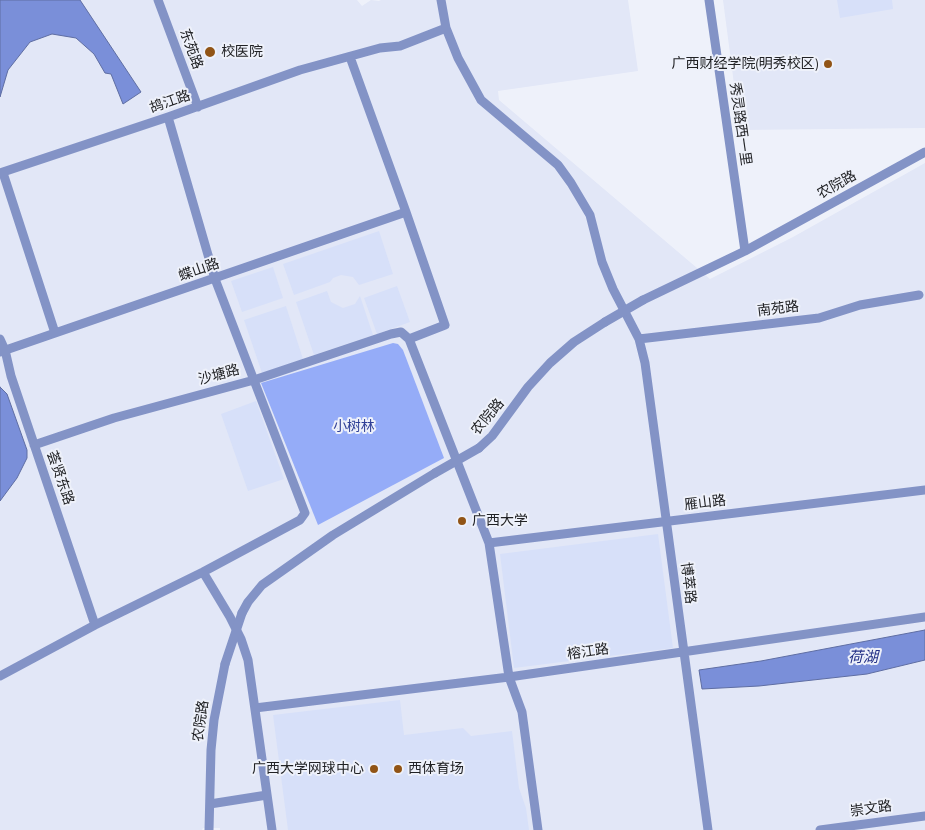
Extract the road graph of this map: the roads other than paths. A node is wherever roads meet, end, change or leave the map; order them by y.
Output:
1 (158, 0) edge
2 (441, 0) edge
3 (709, 0) edge
4 (446, 28) junction
5 (350, 57) junction
6 (198, 107) junction
7 (168, 117) junction
8 (925, 152) edge
9 (2, 173) edge
10 (406, 212) junction
11 (745, 251) junction
12 (216, 279) junction
13 (919, 295) dead end
14 (55, 333) junction
15 (0, 339) edge
16 (409, 339) junction
17 (640, 340) junction
18 (2, 351) edge
19 (254, 380) junction
20 (34, 444) junction
21 (925, 490) edge
22 (666, 521) junction
23 (489, 543) junction
24 (203, 572) junction
25 (925, 617) edge
26 (95, 626) junction
27 (683, 652) junction
28 (0, 676) edge
29 (509, 677) junction
30 (255, 708) junction
31 (267, 795) junction
32 (210, 804) junction
33 (925, 816) edge
34 (209, 830) edge
35 (272, 830) edge
36 (538, 830) edge
37 (708, 830) edge
38 (820, 830) edge

1 - 6 street, 东苑路
2 - 4 street, 博萃路
3 - 11 street, 秀灵路西一里
4 - 5 street, 鸪江路
4 - 17 street, 博萃路
5 - 6 street, 鸪江路
5 - 10 street
6 - 7 street, 鸪江路
7 - 9 street, 鸪江路
7 - 12 street
8 - 11 street, 农院路
9 - 14 street
10 - 12 street, 蝶山路
10 - 16 street
11 - 32 street, 农院路, bridge
12 - 14 street, 蝶山路
12 - 19 street
13 - 17 street, 南苑路
14 - 18 street, 蝶山路
15 - 18 street, 荟贤东路
16 - 19 street, 沙塘路
16 - 23 street
17 - 22 street, 博萃路
18 - 20 street, 荟贤东路
19 - 20 street, 沙塘路
19 - 24 street
20 - 26 street, 荟贤东路
21 - 22 street, 雁山路
22 - 23 street, 雁山路
22 - 27 street, 博萃路
23 - 29 street
24 - 26 street
24 - 30 street
25 - 27 street, 榕江路
26 - 28 street
27 - 29 street, 榕江路
27 - 37 street, 博萃路
29 - 30 street, 榕江路
29 - 36 street
30 - 31 street
31 - 32 street
31 - 35 street
32 - 34 street, 农院路
33 - 38 street, 崇文路

